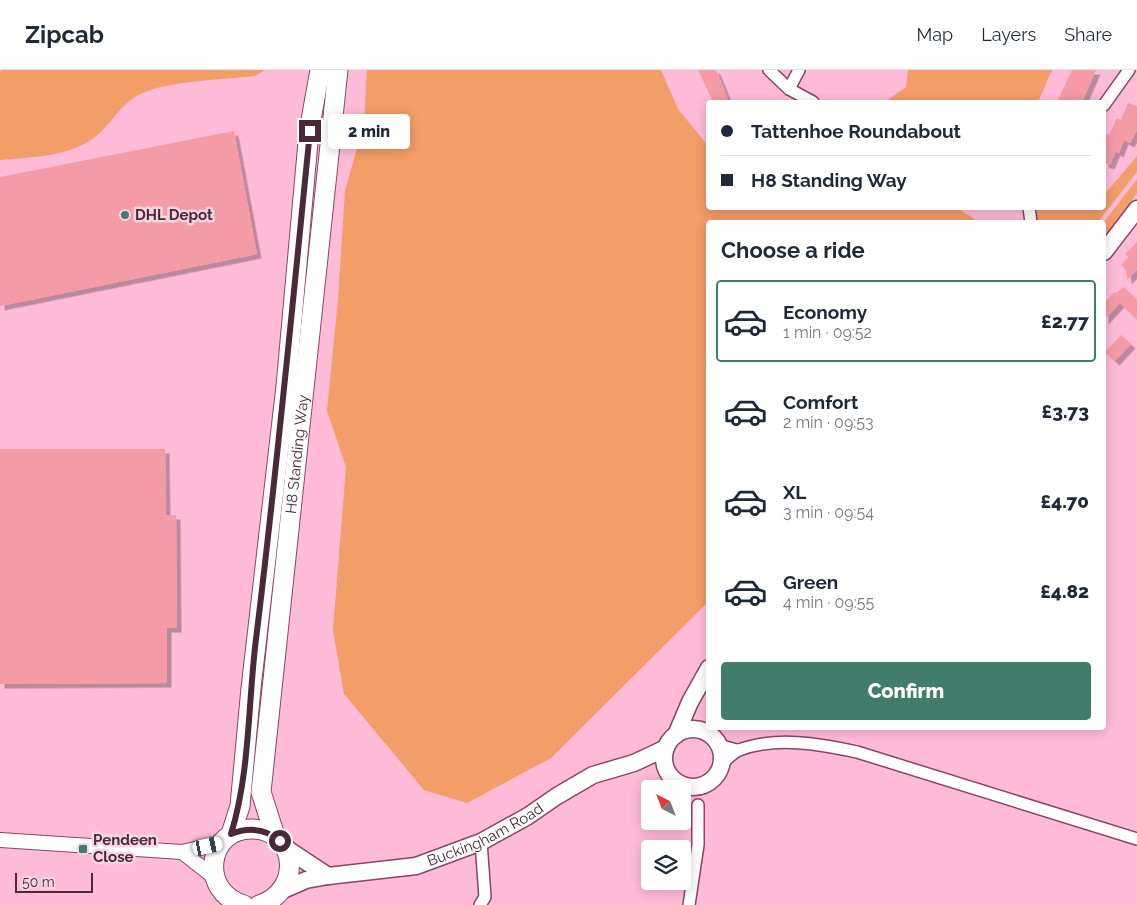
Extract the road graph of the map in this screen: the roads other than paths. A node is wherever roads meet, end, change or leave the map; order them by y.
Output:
1 (320, 70) edge
2 (338, 70) edge
3 (769, 70) edge
4 (799, 70) edge
5 (1129, 70) edge
6 (790, 89) junction
7 (809, 100) edge
8 (1106, 102) edge
9 (1137, 209) edge
10 (1106, 249) edge
11 (706, 673) edge
12 (690, 702) junction
13 (703, 731) junction
14 (676, 735) junction
15 (718, 745) junction
16 (666, 748) junction
17 (737, 750) junction
18 (634, 763) junction
19 (721, 765) junction
20 (670, 775) junction
21 (698, 805) dead end
22 (226, 839) junction
23 (1137, 839) edge
24 (0, 840) edge
25 (280, 841) junction
26 (481, 842) junction
27 (182, 852) junction
28 (328, 876) junction
29 (219, 890) edge
30 (283, 890) junction
31 (265, 904) edge
32 (244, 905) edge
33 (480, 905) edge
34 (689, 905) edge

1 - 22 highway, H8 Standing Way
2 - 25 highway, H8 Standing Way
3 - 6 street
4 - 6 street
5 - 8 street
6 - 7 street
9 - 10 main road
11 - 12 main road
12 - 13 main road
12 - 14 main road
13 - 14 main road
13 - 15 main road
14 - 16 main road
15 - 17 street
15 - 19 main road
16 - 18 main road, Buckingham Road
16 - 20 main road
17 - 19 street
17 - 23 street
18 - 20 main road
18 - 26 main road, Buckingham Road
19 - 20 main road
21 - 34 street
22 - 25 highway
22 - 27 street
22 - 29 highway, H8 Standing Way
24 - 27 street
25 - 28 main road
25 - 30 highway, H8 Standing Way
26 - 28 main road, Buckingham Road
26 - 33 street
27 - 29 street
28 - 30 main road, Buckingham Road
29 - 32 highway
30 - 31 highway

